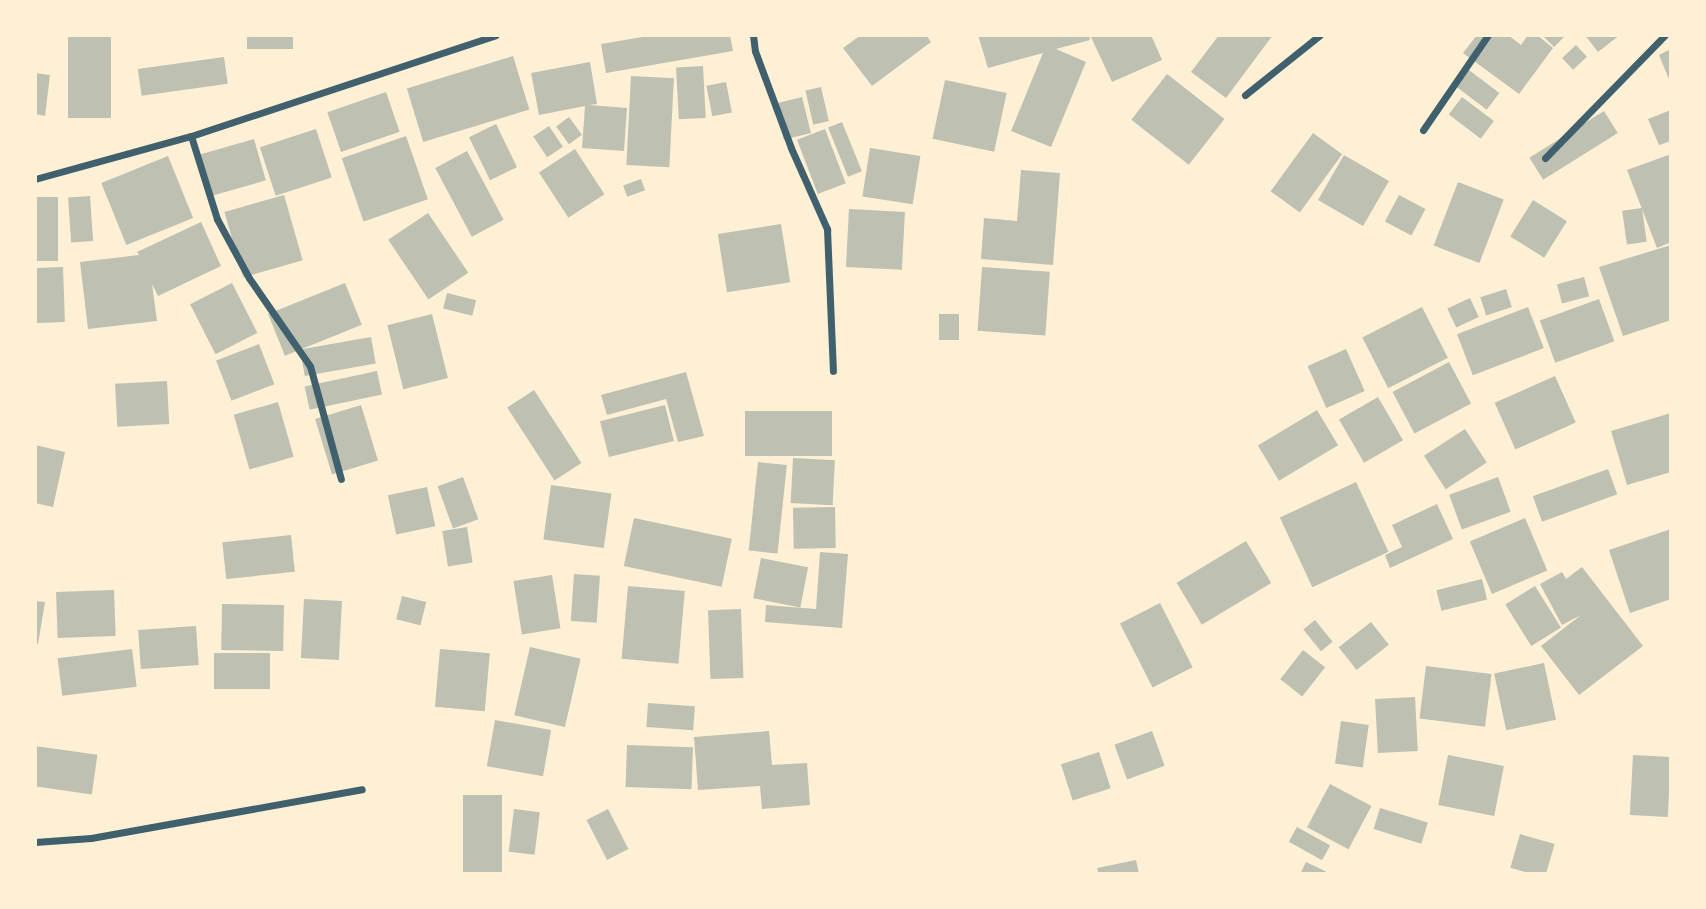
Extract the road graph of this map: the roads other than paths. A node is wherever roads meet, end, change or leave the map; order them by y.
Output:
1 (496, 35) edge
2 (753, 35) edge
3 (1320, 35) edge
4 (1488, 35) edge
5 (1665, 35) edge
6 (1245, 94) dead end
7 (1423, 131) dead end
8 (191, 136) junction
9 (1545, 158) dead end
10 (35, 179) edge
11 (833, 370) dead end
12 (341, 479) dead end
13 (362, 789) dead end
14 (35, 842) edge

1 - 8 street
2 - 11 street
3 - 6 street
4 - 7 street
5 - 9 street
8 - 10 street
8 - 12 street
13 - 14 street

